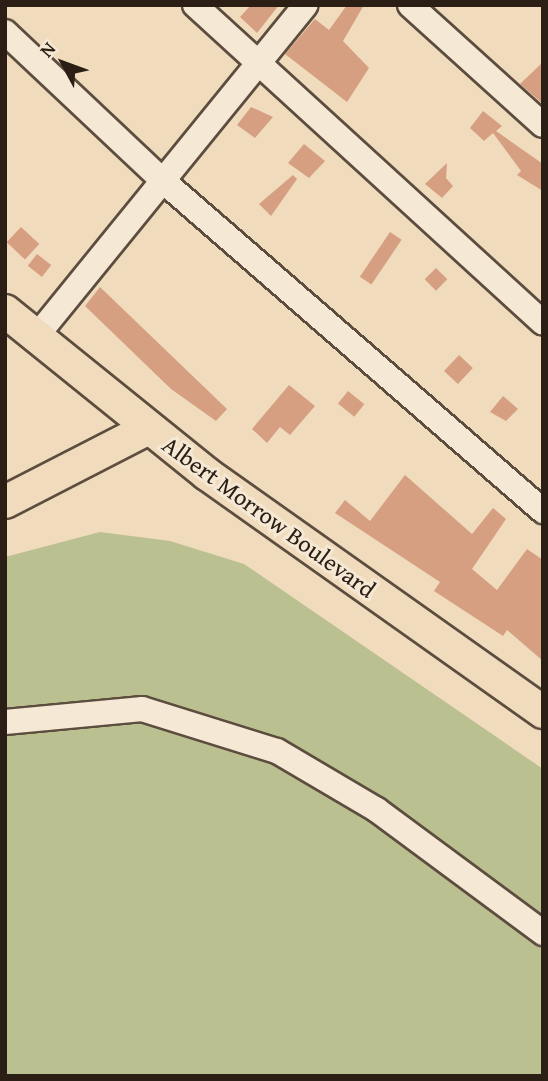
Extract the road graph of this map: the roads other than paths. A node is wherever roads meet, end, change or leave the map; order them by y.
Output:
1 (195, 5) edge
2 (306, 5) edge
3 (410, 5) edge
4 (5, 32) edge
5 (258, 66) junction
6 (543, 125) edge
7 (162, 180) junction
8 (5, 311) edge
9 (543, 323) edge
10 (35, 338) junction
11 (146, 429) junction
12 (5, 502) edge
13 (543, 511) edge
14 (539, 701) edge
15 (5, 722) edge
16 (543, 933) edge

1 - 5 street
2 - 5 street
3 - 6 street
4 - 7 street
5 - 7 street
5 - 9 street
7 - 10 street
7 - 13 street
8 - 10 main road, Albert Morrow Boulevard
10 - 11 main road, Albert Morrow Boulevard
11 - 12 main road
11 - 14 main road, Albert Morrow Boulevard
15 - 16 street

